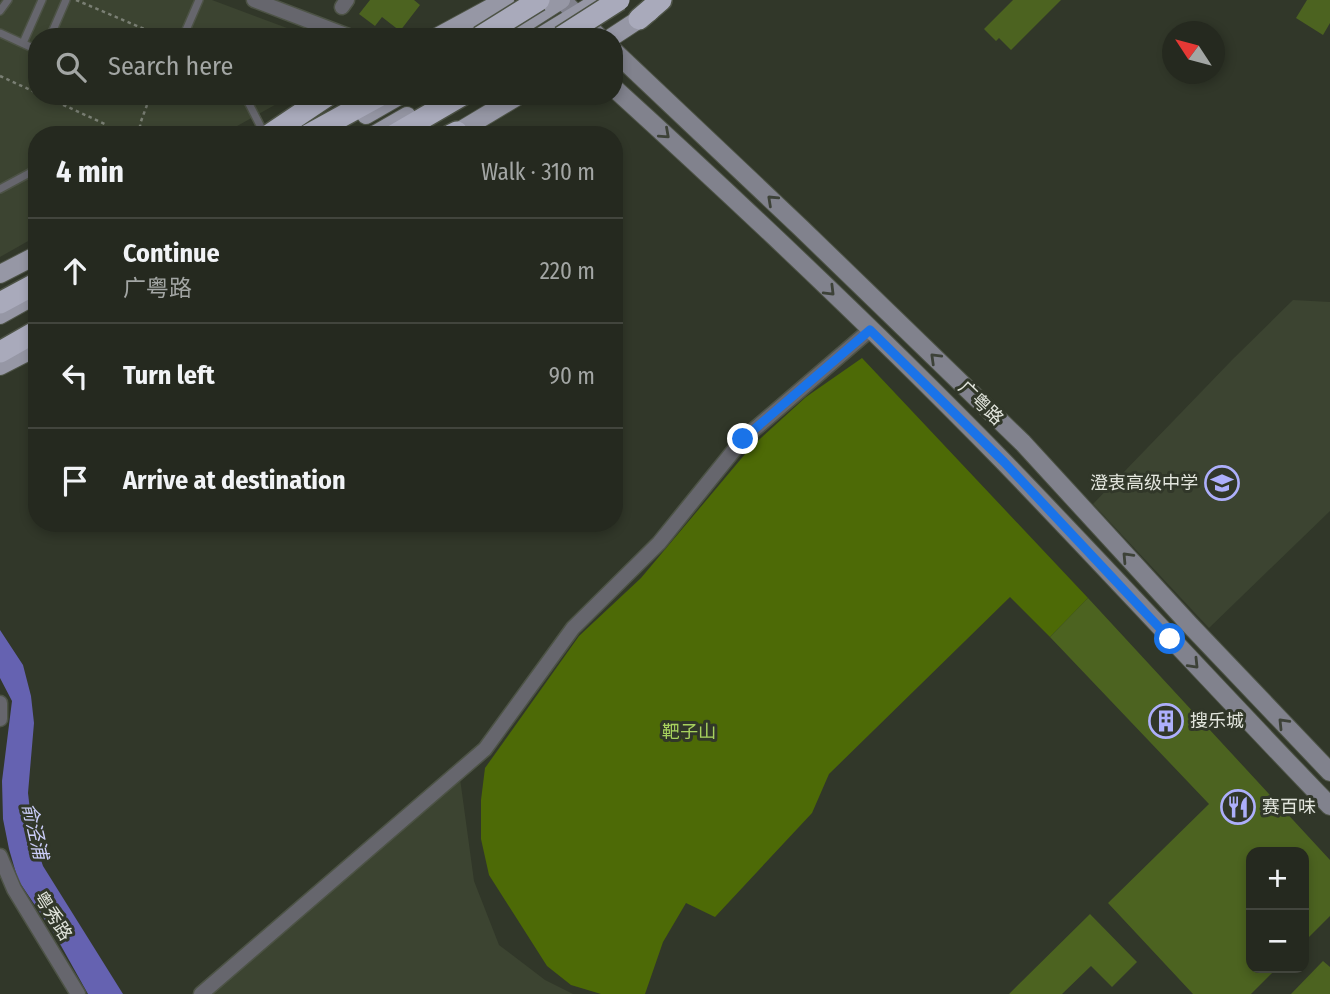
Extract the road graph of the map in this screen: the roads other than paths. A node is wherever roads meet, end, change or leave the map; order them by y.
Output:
1 (8, 0) edge
2 (42, 0) edge
3 (66, 0) edge
4 (199, 0) edge
5 (254, 0) edge
6 (505, 0) edge
7 (522, 0) edge
8 (562, 0) edge
9 (600, 0) edge
10 (618, 0) edge
11 (661, 0) edge
12 (667, 0) edge
13 (538, 8) edge
14 (0, 11) edge
15 (576, 15) junction
16 (639, 19) junction
17 (30, 28) edge
18 (54, 28) edge
19 (187, 28) edge
20 (327, 28) edge
21 (454, 28) edge
22 (498, 28) edge
23 (514, 28) edge
24 (549, 28) edge
25 (561, 28) edge
26 (566, 28) edge
27 (590, 28) edge
28 (623, 30) edge
29 (28, 32) edge
30 (0, 33) edge
31 (23, 43) junction
32 (28, 46) edge
33 (623, 60) edge
34 (623, 96) edge
35 (249, 105) edge
36 (312, 105) edge
37 (363, 105) edge
38 (383, 105) edge
39 (426, 105) edge
40 (446, 105) edge
41 (503, 105) edge
42 (259, 126) edge
43 (276, 126) edge
44 (324, 126) edge
45 (346, 126) edge
46 (390, 126) edge
47 (409, 126) edge
48 (467, 126) edge
49 (28, 174) edge
50 (0, 189) edge
51 (28, 260) edge
52 (28, 273) edge
53 (0, 274) edge
54 (0, 288) edge
55 (28, 288) edge
56 (28, 300) edge
57 (0, 303) edge
58 (0, 315) edge
59 (28, 325) edge
60 (870, 330) junction
61 (28, 337) edge
62 (0, 341) edge
63 (28, 342) edge
64 (28, 352) edge
65 (0, 354) edge
66 (0, 366) edge
67 (0, 703) edge
68 (0, 719) edge
69 (1330, 772) edge
70 (1330, 806) edge
71 (0, 856) edge
72 (78, 994) edge
73 (201, 994) edge

1 - 14 lane
2 - 17 lane
3 - 18 lane
4 - 19 lane
5 - 20 street
6 - 21 main road
7 - 13 main road
8 - 13 main road
8 - 15 main road
9 - 15 main road
10 - 26 highway, bridge
11 - 16 highway
12 - 16 main road
13 - 22 highway, bridge
13 - 23 main road
13 - 24 main road
15 - 25 main road
15 - 27 main road
16 - 28 main road
29 - 31 lane
30 - 31 lane
31 - 32 lane
69 -> 33 main road, 广粤路
34 -> 60 main road, 广粤路
35 - 42 lane
36 - 43 highway
37 - 44 highway
38 - 45 main road
39 - 46 main road
40 - 47 highway
41 - 48 main road
49 - 50 lane
51 - 53 main road
52 - 54 highway
55 - 57 highway
56 - 58 main road
59 - 62 main road
60 -> 70 main road, 广粤路
60 - 73 street
61 - 65 highway
63 - 65 highway
64 - 66 main road
67 - 68 street
71 - 72 street, 粤秀路

